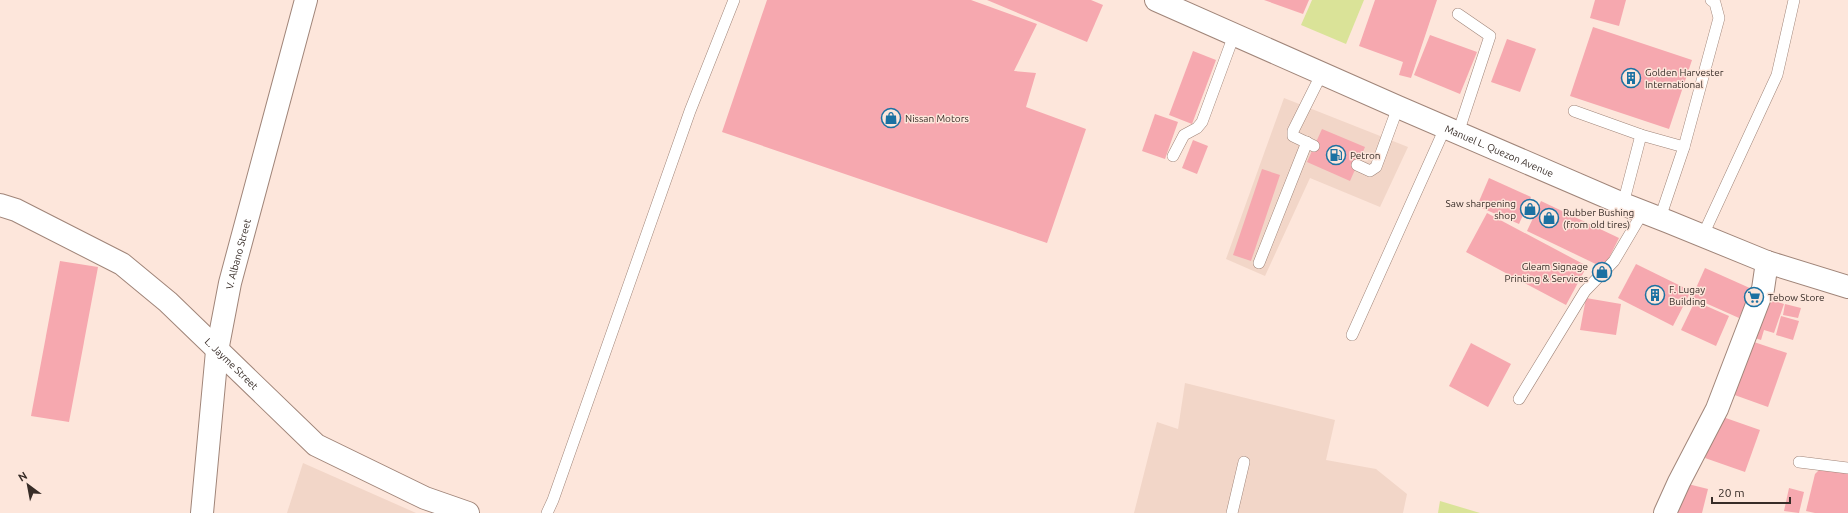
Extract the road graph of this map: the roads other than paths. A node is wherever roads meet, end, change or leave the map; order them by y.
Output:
1 (306, 0) edge
2 (1156, 0) edge
3 (1711, 0) edge
4 (1794, 0) edge
5 (731, 1) edge
6 (1458, 14) dead end
7 (1234, 35) junction
8 (1322, 73) junction
9 (1398, 107) junction
10 (1574, 111) dead end
11 (1452, 130) junction
12 (1641, 135) junction
13 (1684, 147) junction
14 (1173, 156) dead end
15 (1357, 165) dead end
16 (1623, 204) junction
17 (0, 205) edge
18 (1652, 215) junction
19 (1703, 236) junction
20 (1767, 262) junction
21 (1259, 263) dead end
22 (1848, 287) edge
23 (1352, 335) dead end
24 (217, 351) junction
25 (1519, 399) dead end
26 (1244, 462) dead end
27 (1799, 462) dead end
28 (1848, 468) edge
29 (202, 513) edge
30 (468, 513) edge
31 (547, 513) edge
32 (1232, 513) edge
33 (1665, 513) edge

1 - 24 street, V. Albano Street
2 - 7 street, Manuel L. Quezon Avenue
3 - 13 lane
4 - 19 lane
5 - 31 lane
6 - 11 lane
7 - 8 street, Manuel L. Quezon Avenue
7 - 14 lane
8 - 9 street, Manuel L. Quezon Avenue
8 - 21 lane
9 - 11 street, Manuel L. Quezon Avenue
9 - 15 lane
10 - 12 lane
11 - 16 street, Manuel L. Quezon Avenue
11 - 23 lane
12 - 13 lane
12 - 16 lane
13 - 18 lane
16 - 18 street, Manuel L. Quezon Avenue
17 - 24 street, L. Jayme Street
18 - 19 street, Manuel L. Quezon Avenue
18 - 25 lane
19 - 20 street, Manuel L. Quezon Avenue
20 - 22 street, Manuel L. Quezon Avenue
20 - 33 street
24 - 29 street, V. Albano Street
24 - 30 street, L. Jayme Street
26 - 32 lane
27 - 28 lane

